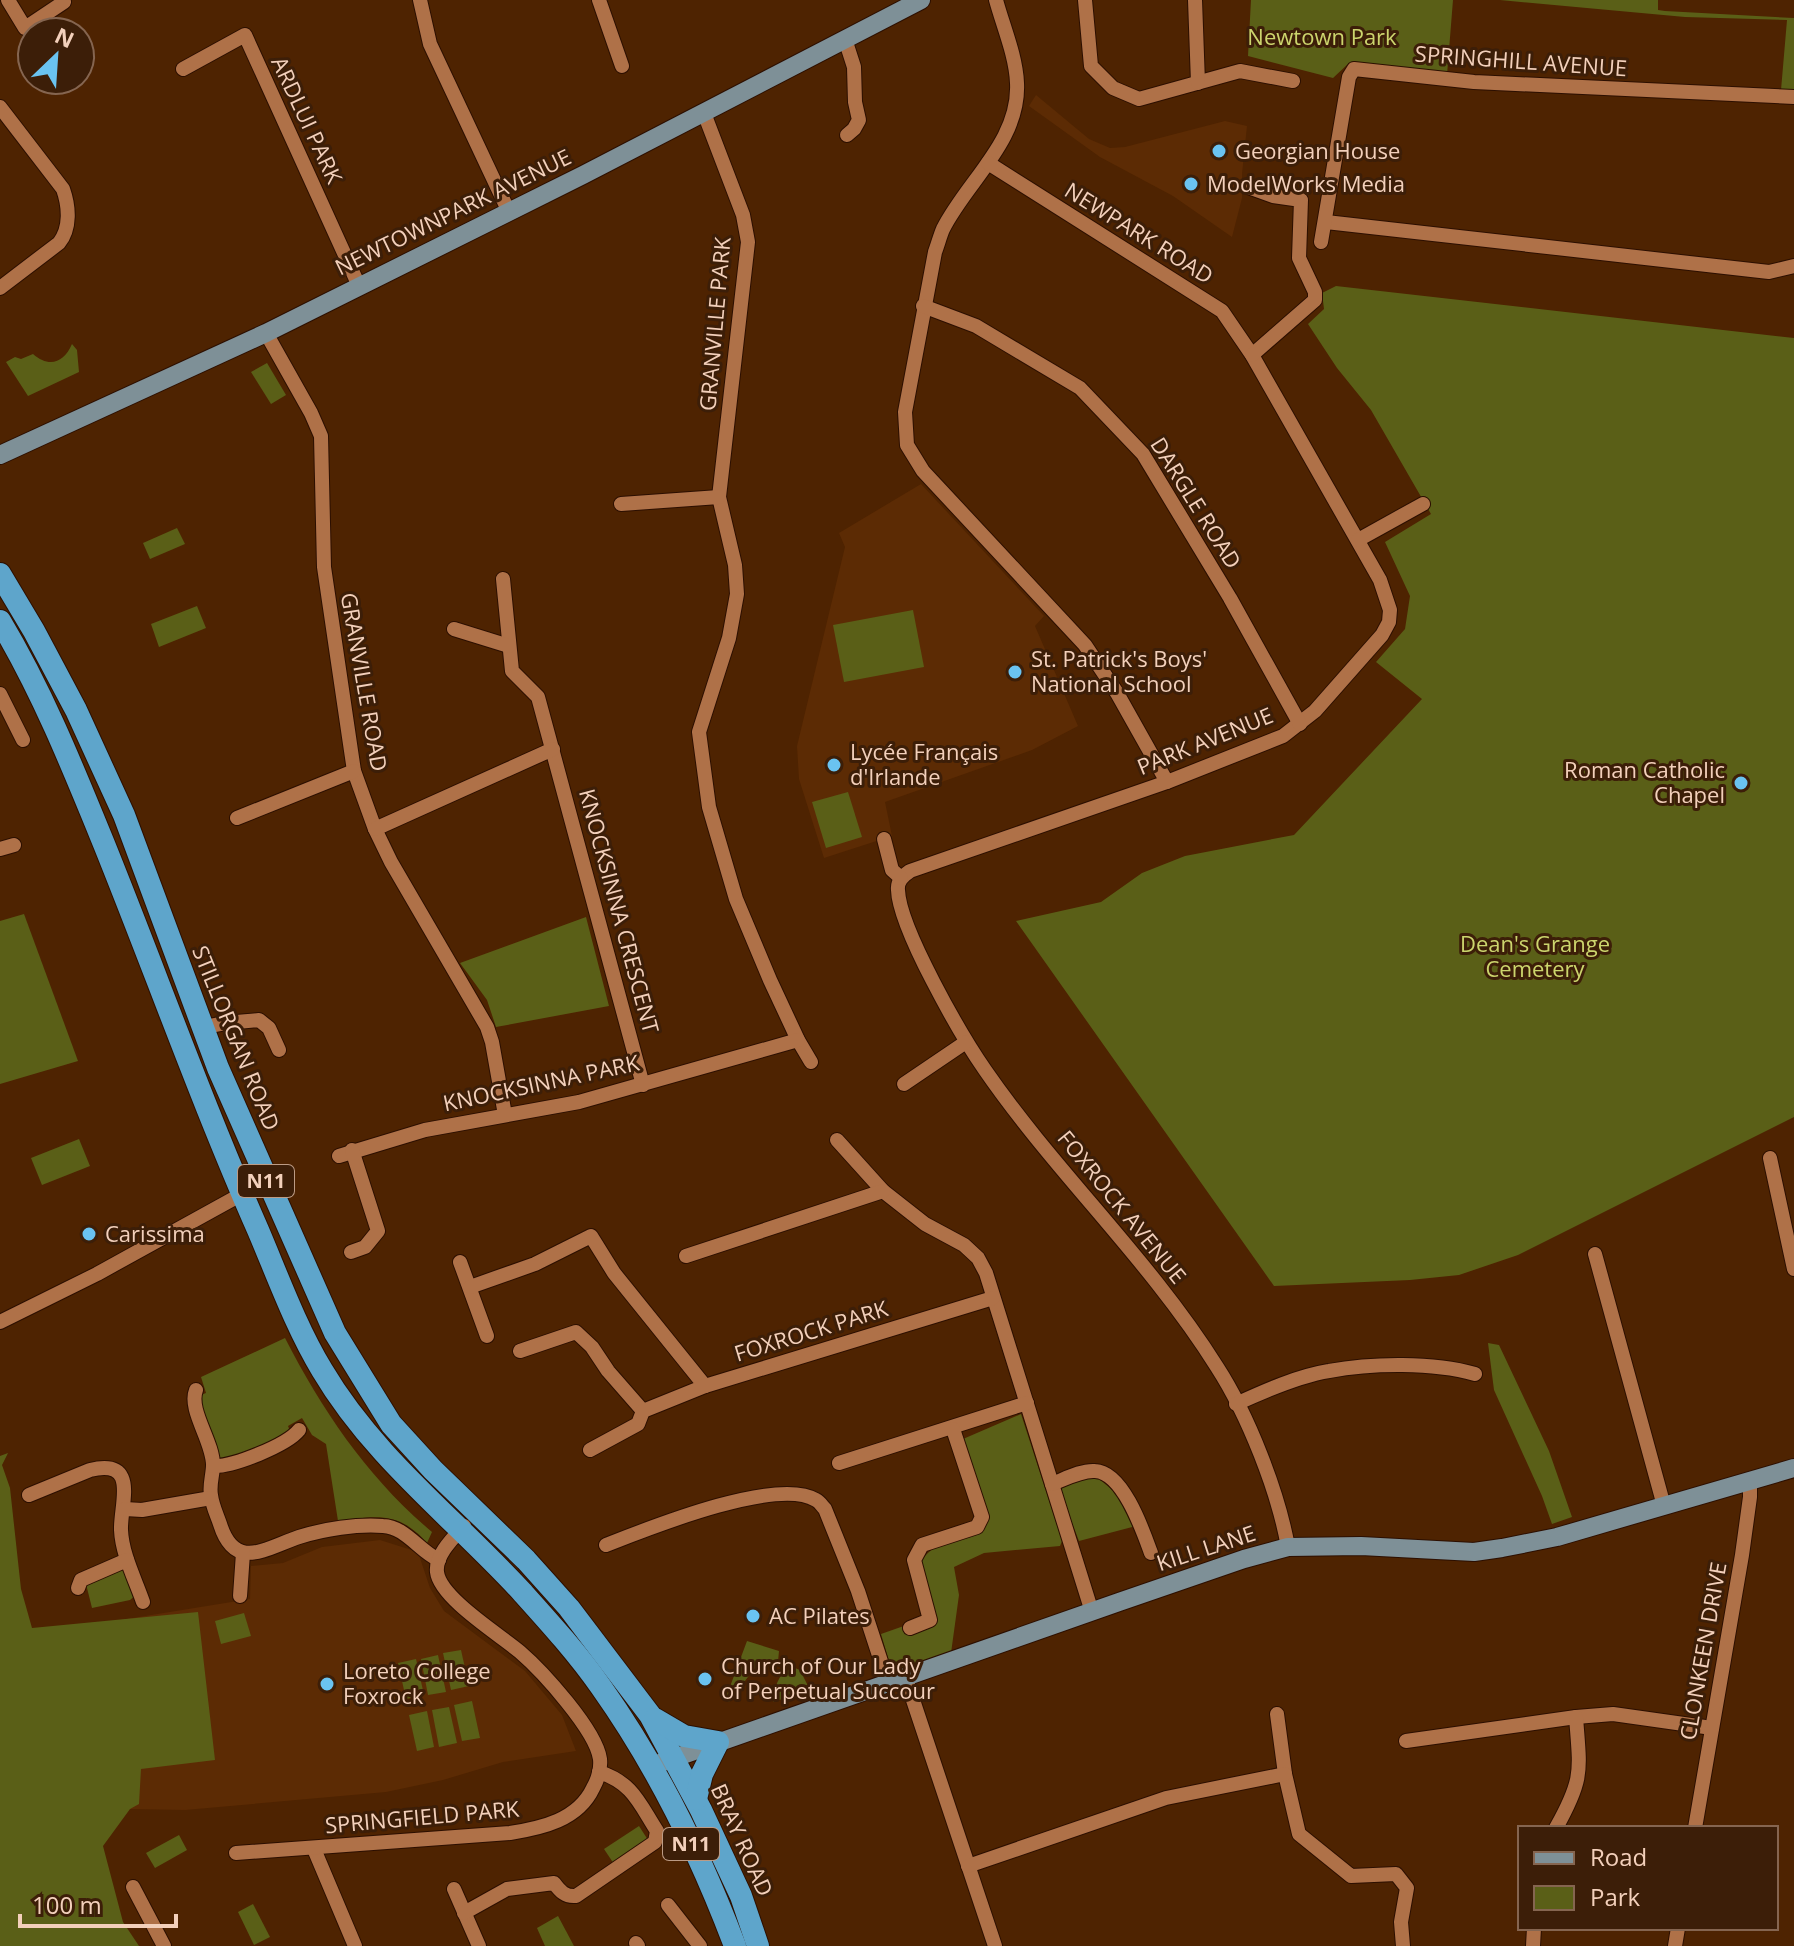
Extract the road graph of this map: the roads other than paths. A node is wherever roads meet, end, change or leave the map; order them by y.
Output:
1 (8, 0) edge
2 (420, 0) edge
3 (599, 0) edge
4 (921, 0) edge
5 (996, 0) edge
6 (1085, 0) edge
7 (1195, 0) edge
8 (64, 2) edge
9 (845, 39) junction
10 (622, 66) dead end
11 (183, 69) dead end
12 (1293, 81) dead end
13 (1198, 83) junction
14 (1794, 97) edge
15 (0, 107) edge
16 (704, 113) junction
17 (847, 135) dead end
18 (988, 163) junction
19 (1248, 187) dead end
20 (508, 210) junction
21 (1326, 222) junction
22 (1321, 242) dead end
23 (1794, 266) edge
24 (359, 286) junction
25 (0, 288) edge
26 (923, 306) junction
27 (266, 333) junction
28 (1252, 355) junction
29 (0, 455) edge
30 (719, 497) junction
31 (621, 504) dead end
32 (1423, 504) dead end
33 (1358, 540) junction
34 (0, 574) edge
35 (503, 579) dead end
36 (1390, 610) joint
37 (0, 621) edge
38 (454, 629) dead end
39 (509, 646) junction
40 (0, 694) edge
41 (1300, 724) junction
42 (23, 740) dead end
43 (553, 749) junction
44 (354, 771) junction
45 (1167, 782) junction
46 (237, 818) dead end
47 (375, 829) junction
48 (884, 839) dead end
49 (901, 878) junction
50 (202, 1028) junction
51 (798, 1040) junction
52 (966, 1042) junction
53 (279, 1050) dead end
54 (811, 1062) dead end
55 (904, 1084) dead end
56 (643, 1085) junction
57 (505, 1115) junction
58 (837, 1140) dead end
59 (1770, 1158) dead end
60 (883, 1191) junction
61 (242, 1194) junction
62 (351, 1252) dead end
63 (1595, 1254) dead end
64 (686, 1256) dead end
65 (460, 1262) dead end
66 (1794, 1269) edge
67 (470, 1287) junction
68 (993, 1298) junction
69 (0, 1322) edge
70 (487, 1336) dead end
71 (520, 1351) dead end
72 (1475, 1374) dead end
73 (705, 1386) junction
74 (196, 1390) dead end
75 (1027, 1403) junction
76 (1236, 1404) junction
77 (638, 1405) junction
78 (953, 1429) junction
79 (299, 1430) dead end
80 (590, 1450) dead end
81 (839, 1463) dead end
82 (213, 1466) junction
83 (1794, 1468) edge
84 (1750, 1480) junction
85 (1052, 1484) junction
86 (29, 1495) dead end
87 (211, 1498) junction
88 (1664, 1506) junction
89 (125, 1509) junction
90 (478, 1512) junction
91 (460, 1530) junction
92 (606, 1545) dead end
93 (1288, 1547) junction
94 (243, 1553) junction
95 (1151, 1553) dead end
96 (127, 1560) junction
97 (439, 1560) junction
98 (78, 1588) dead end
99 (240, 1596) dead end
100 (143, 1602) dead end
101 (1092, 1612) junction
102 (910, 1628) dead end
103 (896, 1680) junction
104 (1277, 1714) dead end
105 (650, 1715) junction
106 (1576, 1717) junction
107 (1712, 1728) junction
108 (1406, 1741) dead end
109 (718, 1742) junction
110 (674, 1757) junction
111 (599, 1772) junction
112 (1285, 1774) junction
113 (654, 1775) junction
114 (696, 1799) junction
115 (1557, 1826) edge
116 (1695, 1826) edge
117 (314, 1849) junction
118 (236, 1853) dead end
119 (968, 1866) junction
120 (133, 1887) dead end
121 (454, 1889) dead end
122 (668, 1905) dead end
123 (464, 1913) junction
124 (164, 1946) edge
125 (355, 1946) edge
126 (479, 1946) edge
127 (700, 1946) edge
128 (735, 1946) edge
129 (758, 1946) edge
130 (995, 1946) edge
131 (1403, 1946) edge

1 - 8 street
2 - 20 street
3 - 10 street
4 - 9 main road, NEWTOWNPARK AVENUE
5 - 18 street
6 - 13 street
7 - 13 street
9 - 16 main road, NEWTOWNPARK AVENUE
9 - 17 street
11 - 24 street, ARDLUI PARK
12 - 13 street
14 - 21 street, SPRINGHILL AVENUE
15 - 25 street
16 - 20 main road, NEWTOWNPARK AVENUE
16 - 30 street, GRANVILLE PARK
18 - 26 street
18 - 28 street, NEWPARK ROAD
19 - 28 street
20 - 24 main road, NEWTOWNPARK AVENUE
21 - 22 street, SPRINGHILL AVENUE
21 - 23 street
24 - 27 main road, NEWTOWNPARK AVENUE
26 - 41 street, DARGLE ROAD
26 - 45 street
27 - 29 main road, NEWTOWNPARK AVENUE
27 - 44 street, GRANVILLE ROAD
28 - 33 street, NEWPARK ROAD
30 - 31 street
30 - 51 street, GRANVILLE PARK
32 - 33 street
33 - 36 street, NEWPARK ROAD
34 - 50 highway, STILLORGAN ROAD / N11
35 - 39 street
36 - 41 street, PARK AVENUE
37 - 61 highway, N11
38 - 39 street
39 - 43 street, KNOCKSINNA CRESCENT
40 - 42 street
41 - 45 street, PARK AVENUE
43 - 47 street
43 - 56 street, KNOCKSINNA CRESCENT
44 - 46 street
44 - 47 street, GRANVILLE ROAD
45 - 49 street, PARK AVENUE
47 - 57 street, GRANVILLE ROAD
48 - 49 street, FOXROCK AVENUE
49 - 52 street, FOXROCK AVENUE
50 - 53 street
50 - 90 highway, STILLORGAN ROAD / N11
51 - 54 street, GRANVILLE PARK
51 - 56 street, KNOCKSINNA PARK
52 - 55 street
52 - 76 street, FOXROCK AVENUE
56 - 57 street, KNOCKSINNA PARK
57 - 62 street, KNOCKSINNA PARK
58 - 60 street
59 - 66 street
60 - 64 street
60 - 68 street
61 - 69 street
61 - 91 highway, N11
63 - 88 street
65 - 67 street
67 - 70 street
67 - 73 street
68 - 73 street, FOXROCK PARK
68 - 75 street
71 - 77 street
72 - 76 street
73 - 77 street, FOXROCK PARK
74 - 82 street
75 - 78 street
75 - 85 street
76 - 93 street, FOXROCK AVENUE
77 - 80 street, FOXROCK PARK
78 - 81 street
78 - 102 street
79 - 82 street
82 - 87 street
83 - 84 main road, KILL LANE
84 - 88 main road, KILL LANE
84 - 107 street, CLONKEEN DRIVE
85 - 95 street
85 - 101 street
86 - 89 street
87 - 89 street
87 - 94 street
88 - 93 main road, KILL LANE
89 - 96 street
90 - 91 street
90 - 105 highway, STILLORGAN ROAD / N11
91 - 97 street
91 - 113 highway, N11
92 - 103 street
93 - 101 main road, KILL LANE
94 - 97 street
94 - 99 street
96 - 98 street
96 - 100 street
97 - 111 street
101 - 103 main road, KILL LANE
103 - 109 main road, KILL LANE
103 - 119 street
104 - 112 street
105 - 109 highway
105 - 110 highway, STILLORGAN ROAD / N11
106 - 107 street
106 - 108 street
106 - 115 street
107 - 116 street, CLONKEEN DRIVE
109 - 110 main road, KILL LANE
109 - 114 highway
110 - 113 main road, KILL LANE
110 - 114 highway, BRAY ROAD / N11
111 - 117 street, SPRINGFIELD PARK
111 - 123 street
112 - 119 street
112 - 131 street
113 - 128 highway, N11
114 - 129 highway, BRAY ROAD / N11
117 - 118 street, SPRINGFIELD PARK
117 - 125 street, SPRINGFIELD PARK
119 - 130 street
120 - 124 street
121 - 123 street
122 - 127 street
123 - 126 street

